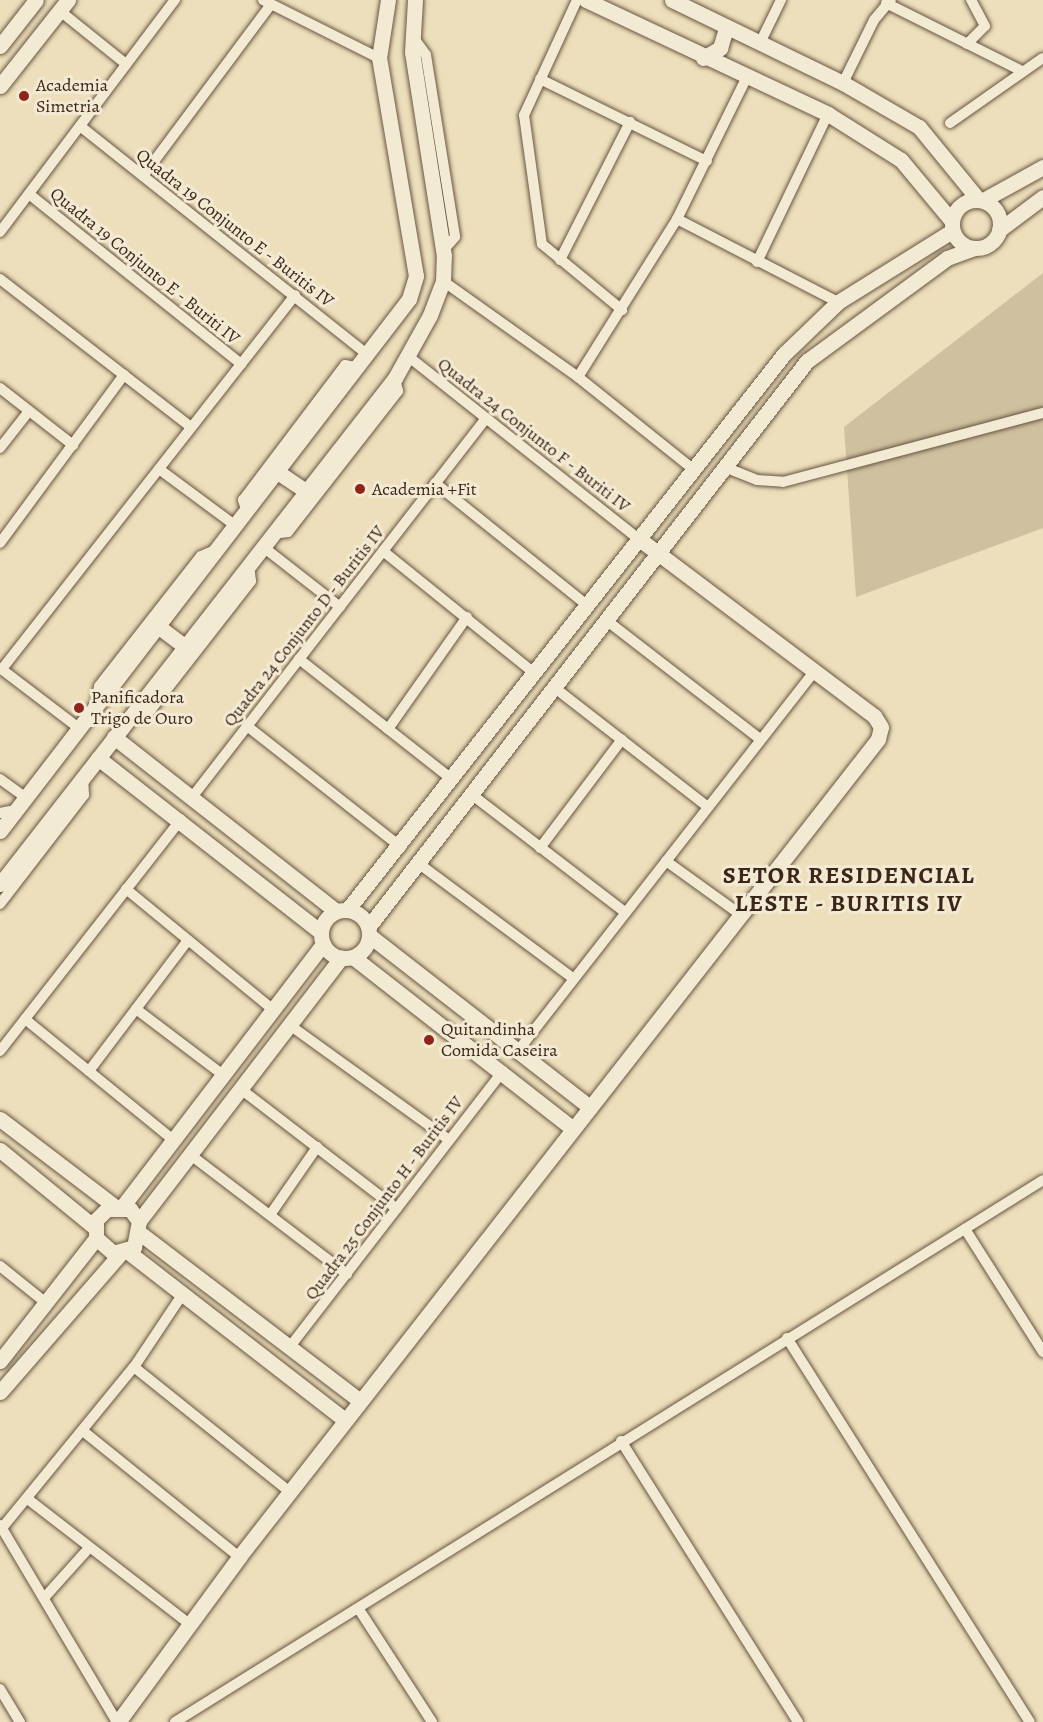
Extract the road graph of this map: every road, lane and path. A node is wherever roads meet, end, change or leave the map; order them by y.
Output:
1 (36, 0) edge
2 (175, 0) edge
3 (388, 0) edge
4 (415, 0) edge
5 (577, 0) edge
6 (586, 0) edge
7 (672, 0) edge
8 (781, 0) edge
9 (971, 0) edge
10 (267, 2) edge
11 (889, 2) edge
12 (64, 5) edge
13 (726, 28) junction
14 (760, 43) junction
15 (967, 44) junction
16 (0, 46) edge
17 (379, 58) junction
18 (703, 58) junction
19 (1043, 58) edge
20 (126, 64) junction
21 (1023, 71) junction
22 (540, 79) junction
23 (746, 79) junction
24 (843, 83) junction
25 (0, 86) edge
26 (828, 114) junction
27 (630, 123) junction
28 (950, 123) dead end
29 (80, 126) junction
30 (707, 161) junction
31 (1043, 167) edge
32 (143, 176) junction
33 (29, 194) junction
34 (1043, 197) edge
35 (981, 199) junction
36 (677, 219) junction
37 (952, 225) junction
38 (999, 230) junction
39 (0, 232) edge
40 (972, 249) junction
41 (560, 260) junction
42 (757, 262) junction
43 (0, 279) edge
44 (443, 281) junction
45 (295, 295) junction
46 (838, 302) junction
47 (622, 310) junction
48 (409, 357) junction
49 (364, 362) junction
50 (241, 364) junction
51 (124, 375) junction
52 (578, 377) junction
53 (395, 378) junction
54 (0, 388) edge
55 (29, 411) junction
56 (1043, 413) edge
57 (486, 419) junction
58 (191, 428) junction
59 (73, 445) junction
60 (0, 448) edge
61 (727, 468) junction
62 (159, 469) junction
63 (693, 469) junction
64 (279, 473) junction
65 (435, 483) junction
66 (306, 491) junction
67 (247, 514) junction
68 (237, 527) junction
69 (639, 539) junction
70 (266, 540) junction
71 (0, 543) edge
72 (219, 550) junction
73 (383, 551) junction
74 (658, 554) junction
75 (249, 563) junction
76 (587, 605) junction
77 (340, 607) junction
78 (466, 617) junction
79 (606, 620) junction
80 (159, 627) junction
81 (184, 646) junction
82 (299, 659) junction
83 (1, 668) edge
84 (815, 670) junction
85 (533, 672) junction
86 (555, 688) junction
87 (95, 709) junction
88 (131, 715) junction
89 (248, 726) junction
90 (80, 729) junction
91 (388, 729) junction
92 (114, 737) junction
93 (760, 739) junction
94 (622, 740) junction
95 (98, 758) junction
96 (83, 777) junction
97 (0, 779) edge
98 (453, 780) junction
99 (471, 794) junction
100 (193, 796) junction
101 (21, 804) junction
102 (708, 807) junction
103 (0, 813) edge
104 (180, 819) junction
105 (0, 831) edge
106 (401, 847) junction
107 (540, 848) junction
108 (666, 861) junction
109 (418, 863) junction
110 (0, 884) edge
111 (126, 889) junction
112 (0, 904) edge
113 (342, 910) junction
114 (738, 913) junction
115 (626, 914) junction
116 (369, 931) junction
117 (322, 938) junction
118 (188, 940) junction
119 (347, 957) junction
120 (574, 979) junction
121 (136, 1009) junction
122 (272, 1009) junction
123 (25, 1019) junction
124 (291, 1026) junction
125 (0, 1051) edge
126 (517, 1052) junction
127 (89, 1071) junction
128 (502, 1071) junction
129 (222, 1074) junction
130 (242, 1090) junction
131 (590, 1107) junction
132 (0, 1119) edge
133 (573, 1129) junction
134 (172, 1138) junction
135 (449, 1140) junction
136 (317, 1148) junction
137 (0, 1150) edge
138 (192, 1156) junction
139 (1043, 1180) edge
140 (118, 1207) junction
141 (396, 1209) junction
142 (270, 1215) junction
143 (140, 1228) junction
144 (965, 1229) junction
145 (95, 1233) junction
146 (124, 1252) junction
147 (0, 1266) edge
148 (347, 1274) junction
149 (182, 1295) junction
150 (46, 1303) junction
151 (787, 1338) junction
152 (292, 1344) junction
153 (1043, 1352) edge
154 (0, 1361) edge
155 (134, 1366) junction
156 (0, 1392) edge
157 (360, 1401) junction
158 (345, 1420) junction
159 (83, 1431) junction
160 (621, 1441) junction
161 (290, 1492) junction
162 (29, 1500) junction
163 (1, 1527) edge
164 (90, 1548) junction
165 (239, 1557) junction
166 (44, 1598) junction
167 (360, 1611) junction
168 (189, 1623) junction
169 (0, 1689) edge
170 (188, 1719) edge
171 (20, 1722) edge
172 (118, 1722) edge
173 (175, 1722) edge
174 (432, 1722) edge
175 (798, 1722) edge
176 (1030, 1722) edge

1 - 16 street
2 - 20 street
3 - 17 street
4 - 44 street
5 - 22 street
6 - 18 street
7 - 13 street
8 - 14 street
9 - 15 street
10 - 17 street
10 - 32 street
11 - 15 street
11 - 24 street
12 - 20 street
12 - 25 street
13 - 14 street
13 - 18 street
14 - 24 street
15 - 21 street
17 - 49 street
18 - 23 street
19 - 21 street
20 - 29 street
21 - 28 street
22 - 27 street
22 - 41 street
23 - 26 street
23 - 30 street
24 - 35 street
26 - 37 street
26 - 42 street
27 - 30 street
27 - 41 street
29 - 32 street, Quadra 19 Conjunto E - Buritis IV
29 - 33 street
30 - 36 street
31 - 35 street
32 - 45 street, Quadra 19 Conjunto E - Buritis IV
33 - 39 street
33 - 50 street, Quadra 19 Conjunto E - Buriti IV
34 - 38 street
35 - 37 street
35 - 38 street
36 - 42 street
36 - 47 street
37 - 40 street
37 - 46 street
38 - 40 street
40 - 61 street
41 - 47 street
42 - 46 street
43 - 51 street
44 - 48 street
44 - 52 street
45 - 49 street, Quadra 19 Conjunto E - Buritis IV
45 - 50 street
46 - 63 street
47 - 52 street
48 - 53 street
48 - 57 street, Quadra 24 Conjunto F - Buriti IV
49 - 64 street
49 - 67 street
50 - 58 street
51 - 58 street
51 - 59 street
52 - 63 street
53 - 66 street
53 - 70 street
54 - 55 street
55 - 59 street
55 - 60 street
56 - 61 street
57 - 65 street, Quadra 24 Conjunto D - Buritis IV
57 - 69 street, Quadra 24 Conjunto F - Buriti IV
58 - 62 street
59 - 71 street
61 - 74 street
62 - 68 street
62 - 83 street
63 - 69 street
64 - 66 street
64 - 67 street
65 - 73 street, Quadra 24 Conjunto D - Buritis IV
65 - 76 street
66 - 70 street
67 - 68 street
68 - 72 street
69 - 74 street
69 - 76 street
70 - 75 street
70 - 77 street
72 - 80 street
72 - 87 street
73 - 77 street, Quadra 24 Conjunto D - Buritis IV
73 - 78 street
74 - 79 street
74 - 84 street
75 - 81 street
75 - 88 street
76 - 85 street
77 - 82 street, Quadra 24 Conjunto D - Buritis IV
78 - 85 street
78 - 91 street
79 - 86 street
79 - 93 street
80 - 81 street
80 - 87 street
81 - 88 street
82 - 89 street, Quadra 24 Conjunto D - Buritis IV
82 - 91 street
83 - 90 street
84 - 93 street
84 - 114 street
85 - 98 street
86 - 94 street
86 - 99 street
87 - 90 street
88 - 92 street
89 - 100 street, Quadra 24 Conjunto D - Buritis IV
89 - 106 street
90 - 101 street
91 - 98 street
92 - 95 street
92 - 100 street
93 - 102 street
94 - 102 street
94 - 107 street
95 - 96 street
95 - 104 street
96 - 110 street
96 - 112 street
97 - 101 street
98 - 106 street
99 - 107 street
99 - 109 street
100 - 113 street
101 - 103 street
101 - 105 street
102 - 108 street
104 - 111 street
104 - 117 street
106 - 113 street
107 - 115 street
108 - 114 street
108 - 115 street
109 - 116 street
109 - 120 street
111 - 118 street
111 - 123 street
113 - 116 street
113 - 117 street
114 - 131 street
115 - 120 street
116 - 119 street
116 - 126 street
117 - 119 street
117 - 122 street
118 - 121 street
118 - 122 street
119 - 124 street
119 - 128 street
120 - 126 street
121 - 127 street
121 - 129 street
122 - 129 street
123 - 125 street
123 - 127 street
124 - 130 street
124 - 135 street
126 - 131 street
127 - 134 street
128 - 133 street
128 - 135 street, Quadra 25 Conjunto H - Buritis IV
129 - 134 street
130 - 136 street
130 - 138 street
131 - 133 street
132 - 140 street
133 - 157 street
134 - 140 street
135 - 141 street, Quadra 25 Conjunto H - Buritis IV
136 - 141 street
136 - 142 street
137 - 145 street
138 - 142 street
138 - 143 street
139 - 144 street
140 - 143 street
140 - 145 street
141 - 148 street, Quadra 25 Conjunto H - Buritis IV
142 - 148 street
143 - 146 street
143 - 152 street
144 - 151 street
144 - 153 street
145 - 146 street
145 - 150 street
146 - 149 street
146 - 156 street
147 - 150 street
148 - 152 street, Quadra 25 Conjunto H - Buritis IV
149 - 155 street
149 - 158 street
150 - 154 street
151 - 160 street
151 - 176 street
152 - 157 street
155 - 159 street
155 - 161 street
157 - 158 street
158 - 161 street
159 - 162 street
159 - 165 street
160 - 167 street
160 - 175 street
161 - 165 street
162 - 163 street
162 - 164 street
163 - 166 street
164 - 166 street
164 - 168 street
165 - 168 street
166 - 172 street
167 - 170 street
167 - 174 street
168 - 172 street
169 - 171 street
170 - 173 street

